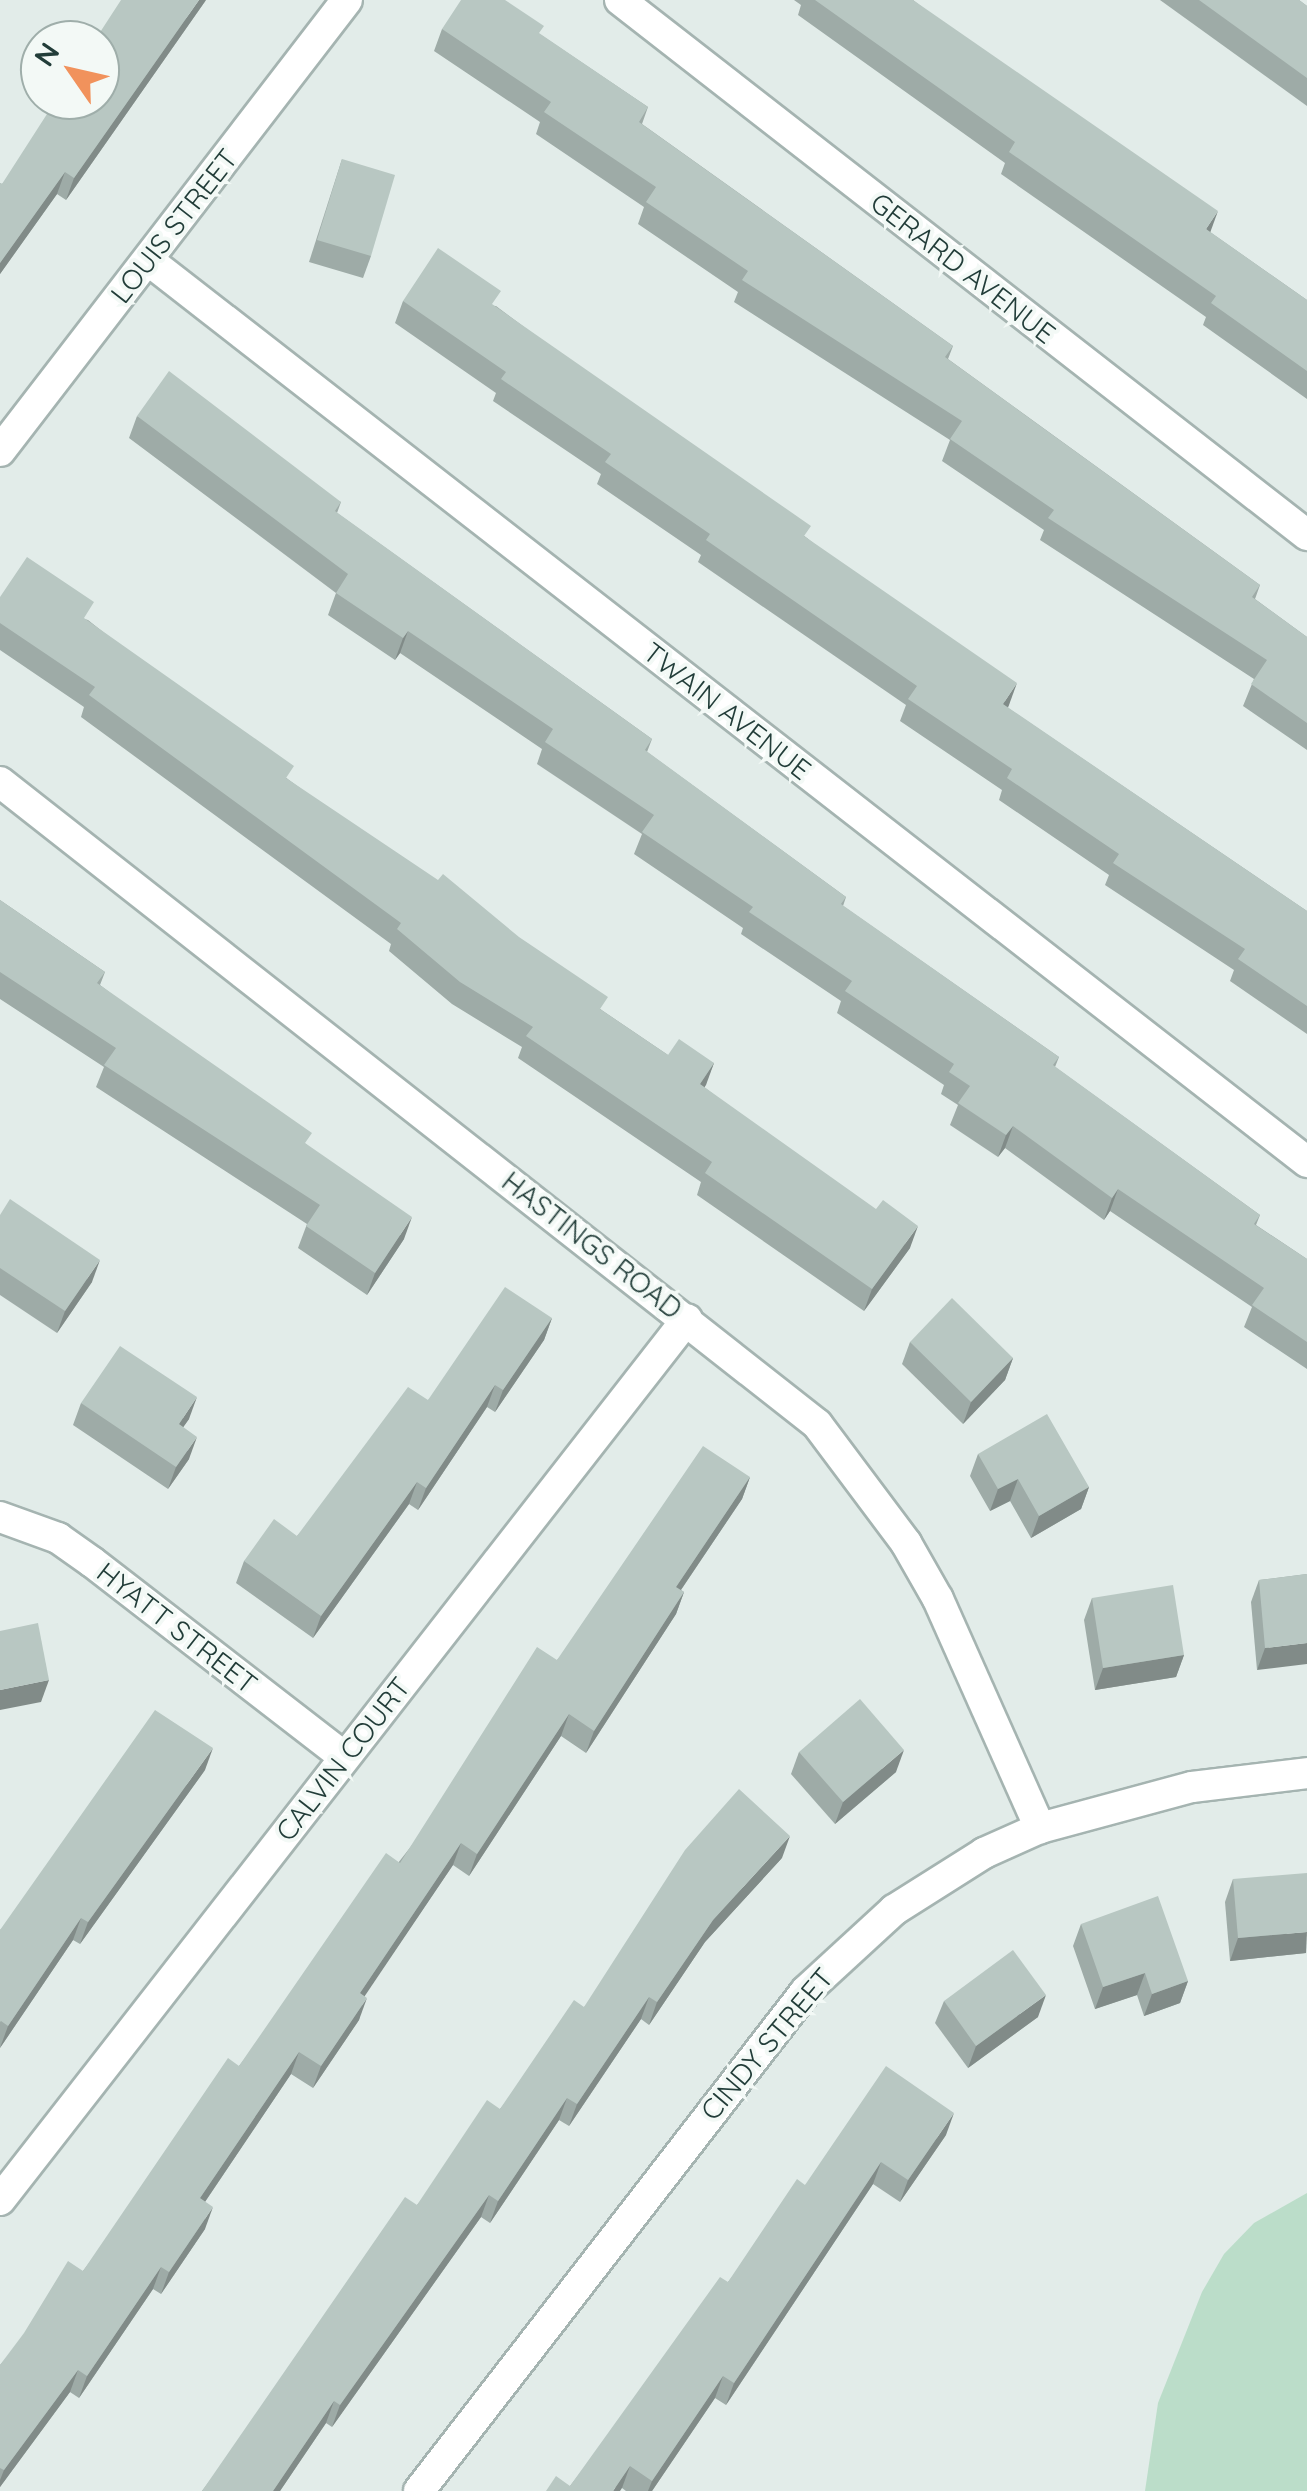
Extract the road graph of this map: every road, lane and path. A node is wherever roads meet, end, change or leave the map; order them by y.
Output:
1 (347, 0) edge
2 (620, 0) edge
3 (148, 260) junction
4 (0, 451) edge
5 (1307, 536) edge
6 (0, 782) edge
7 (1307, 1162) edge
8 (687, 1319) junction
9 (0, 1517) edge
10 (344, 1757) junction
11 (1307, 1772) edge
12 (1040, 1828) junction
13 (0, 2200) edge
14 (419, 2491) edge

1 - 3 street, LOUIS STREET
2 - 5 street, GERARD AVENUE
3 - 4 street, LOUIS STREET
3 - 7 street, TWAIN AVENUE
6 - 8 street, HASTINGS ROAD
8 - 10 street, CALVIN COURT
8 - 12 street, HASTINGS ROAD
9 - 10 street, HYATT STREET
10 - 13 street, CALVIN COURT
11 - 12 street, CINDY STREET
12 - 14 street, CINDY STREET

